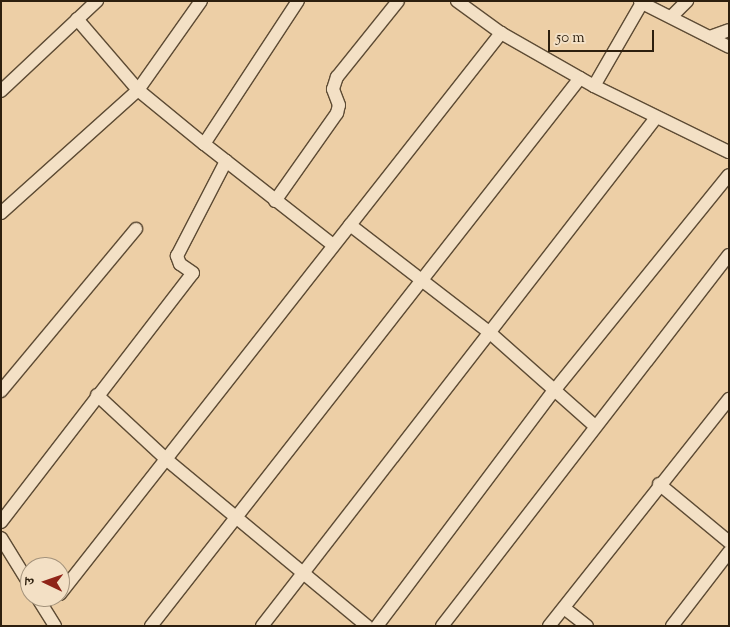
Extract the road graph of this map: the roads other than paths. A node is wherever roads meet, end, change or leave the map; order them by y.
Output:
1 (98, 1) edge
2 (201, 1) edge
3 (398, 1) edge
4 (457, 1) edge
5 (687, 1) edge
6 (641, 2) edge
7 (292, 3) edge
8 (671, 17) junction
9 (77, 19) junction
10 (729, 30) edge
11 (501, 33) junction
12 (710, 37) junction
13 (729, 47) edge
14 (580, 78) junction
15 (594, 86) junction
16 (1, 90) edge
17 (138, 90) junction
18 (655, 119) junction
19 (204, 144) junction
20 (729, 152) edge
21 (226, 161) junction
22 (729, 175) edge
23 (275, 201) junction
24 (1, 213) edge
25 (350, 225) junction
26 (136, 229) dead end
27 (333, 245) junction
28 (727, 263) edge
29 (421, 280) junction
30 (488, 332) junction
31 (1, 391) edge
32 (553, 392) junction
33 (97, 395) junction
34 (729, 399) edge
35 (595, 426) junction
36 (168, 460) junction
37 (659, 484) junction
38 (234, 516) junction
39 (1, 522) edge
40 (1, 538) edge
41 (729, 542) edge
42 (729, 552) edge
43 (20, 569) edge
44 (304, 573) junction
45 (70, 582) edge
46 (44, 607) edge
47 (49, 607) edge
48 (564, 608) junction
49 (46, 611) junction
50 (55, 626) edge
51 (151, 626) edge
52 (262, 626) edge
53 (367, 626) edge
54 (377, 626) edge
55 (442, 626) edge
56 (549, 626) edge
57 (587, 626) edge
58 (672, 626) edge

1 - 9 street
2 - 17 street
3 - 23 street
4 - 11 street
5 - 8 street
6 - 8 street
6 - 15 street
7 - 19 street
8 - 12 street
9 - 16 street
9 - 17 street
10 - 12 street
11 - 14 street
11 - 25 street
12 - 13 street
14 - 15 street
14 - 29 street
15 - 18 street
17 - 19 street
17 - 24 street
18 - 20 street
18 - 30 street
19 - 21 street
21 - 23 street
21 - 33 street
22 - 32 street
23 - 27 street
25 - 27 street
25 - 29 street
26 - 31 street
27 - 36 street
28 - 35 street
29 - 30 street
29 - 38 street
30 - 32 street
30 - 44 street
32 - 35 street
32 - 54 street
33 - 36 street
33 - 39 street
34 - 37 street
35 - 55 street
36 - 38 street
36 - 45 street
37 - 41 street
37 - 48 street
38 - 44 street
38 - 51 street
40 - 43 street
42 - 58 street
44 - 52 street
44 - 53 street
46 - 49 street
47 - 49 street
48 - 56 street
48 - 57 street
49 - 50 street

